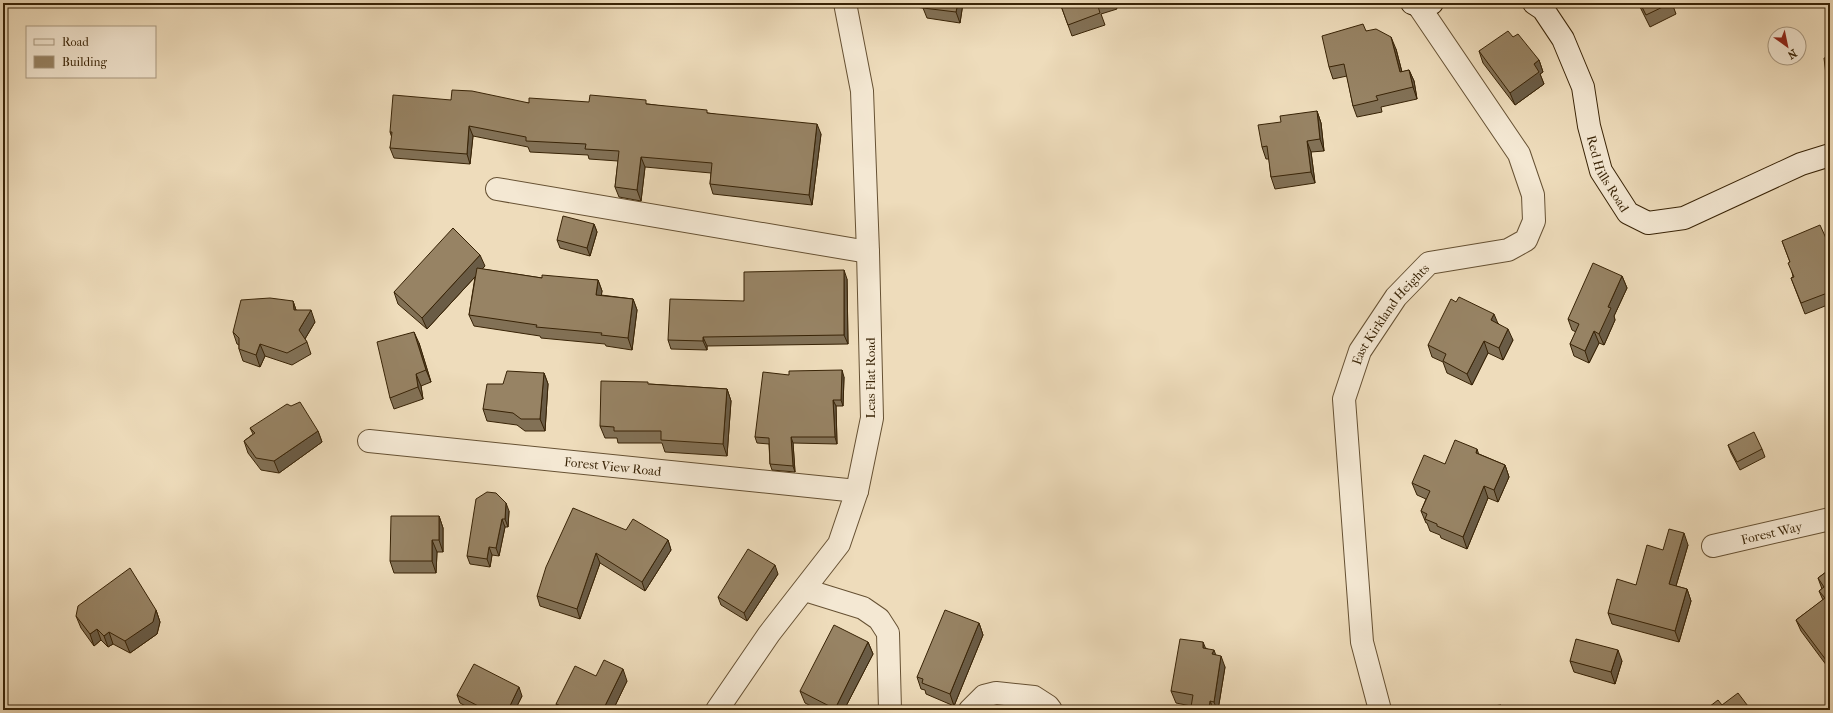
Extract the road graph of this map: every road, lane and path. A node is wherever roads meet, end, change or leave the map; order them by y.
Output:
1 (845, 3) edge
2 (1534, 3) edge
3 (1421, 4) edge
4 (1830, 155) edge
5 (497, 189) dead end
6 (868, 252) junction
7 (369, 441) dead end
8 (857, 491) junction
9 (1830, 519) edge
10 (1713, 546) dead end
11 (805, 590) junction
12 (717, 710) edge
13 (890, 710) edge
14 (970, 710) edge
15 (1051, 710) edge
16 (1380, 710) edge

1 - 6 street, Leas Flat Road
2 - 4 street, Red Hills Road
3 - 16 street, East Kirkland Heights
5 - 6 street
6 - 8 street, Leas Flat Road
7 - 8 street, Forest View Road
8 - 11 street, Leas Flat Road
9 - 10 street, Forest Way
11 - 12 street, Leas Flat Road
11 - 13 street
14 - 15 street

